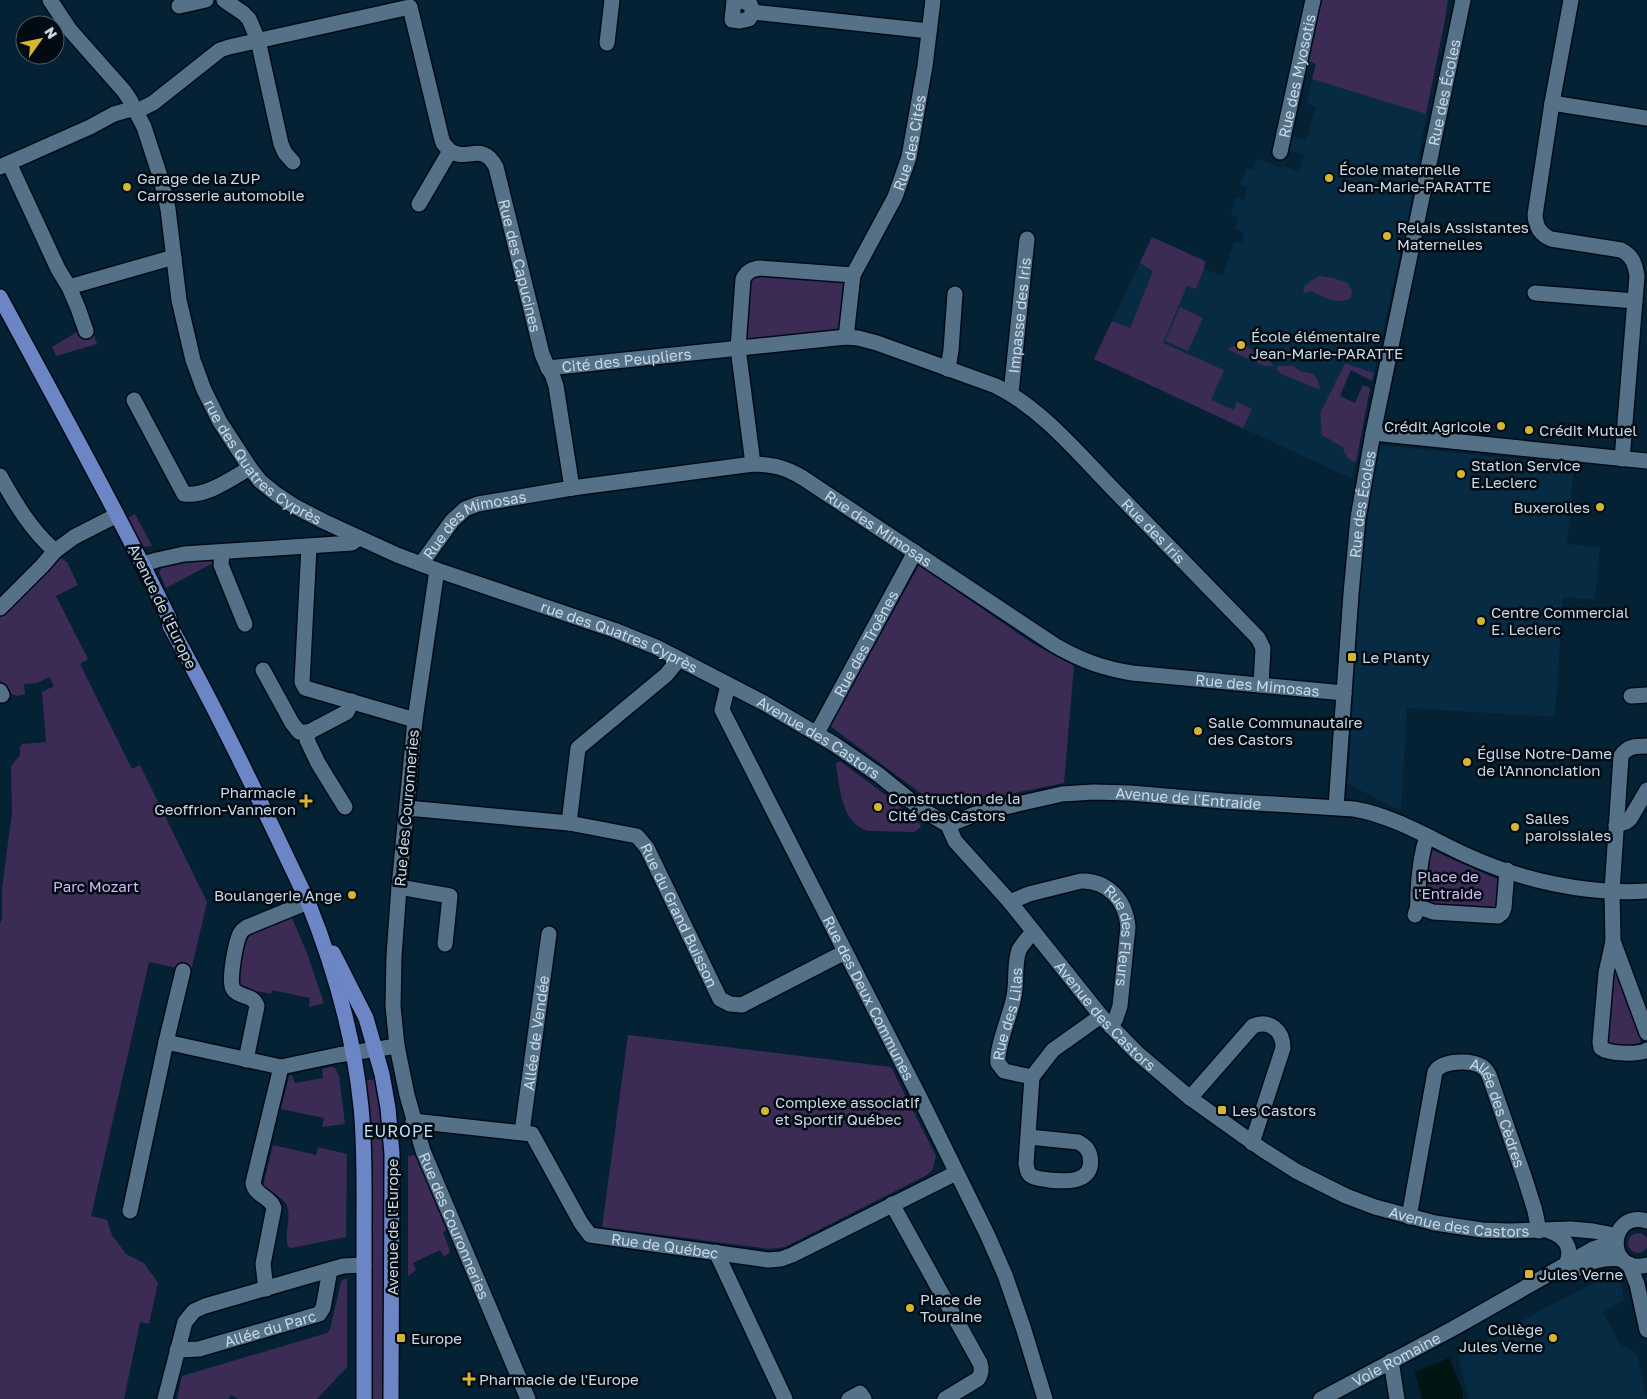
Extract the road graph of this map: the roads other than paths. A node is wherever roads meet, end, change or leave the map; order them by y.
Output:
1 (50, 0) edge
2 (206, 0) edge
3 (224, 0) edge
4 (612, 0) edge
5 (932, 0) edge
6 (1312, 0) edge
7 (1463, 0) edge
8 (1571, 0) edge
9 (179, 6) dead end
10 (753, 12) dead end
11 (929, 31) junction
12 (258, 40) junction
13 (607, 43) dead end
14 (1552, 103) junction
15 (135, 109) junction
16 (1647, 118) edge
17 (450, 151) junction
18 (1280, 152) dead end
19 (293, 162) dead end
20 (5, 164) edge
21 (419, 204) dead end
22 (1027, 239) dead end
23 (174, 257) junction
24 (852, 275) junction
25 (69, 287) junction
26 (1536, 293) dead end
27 (955, 294) dead end
28 (0, 297) edge
29 (1635, 301) junction
30 (86, 332) dead end
31 (846, 336) junction
32 (738, 348) junction
33 (548, 368) junction
34 (948, 369) junction
35 (1010, 393) junction
36 (134, 400) dead end
37 (1373, 433) junction
38 (1622, 459) junction
39 (1647, 462) edge
40 (753, 464) junction
41 (250, 468) junction
42 (0, 476) edge
43 (572, 488) junction
44 (117, 515) junction
45 (323, 520) junction
46 (359, 538) junction
47 (316, 546) junction
48 (55, 551) junction
49 (222, 552) junction
50 (915, 552) junction
51 (143, 564) junction
52 (421, 564) junction
53 (437, 570) junction
54 (0, 608) edge
55 (244, 624) dead end
56 (679, 659) junction
57 (263, 670) dead end
58 (728, 685) junction
59 (1261, 685) junction
60 (1344, 693) junction
61 (1647, 695) edge
62 (1631, 696) dead end
63 (352, 701) junction
64 (415, 720) junction
65 (309, 732) junction
66 (817, 733) junction
67 (1647, 746) edge
68 (1647, 790) edge
69 (345, 807) dead end
70 (407, 808) junction
71 (1336, 808) junction
72 (569, 822) junction
73 (948, 825) junction
74 (1616, 825) junction
75 (1427, 836) junction
76 (1508, 870) junction
77 (399, 888) junction
78 (1612, 891) junction
79 (1647, 891) edge
80 (308, 902) junction
81 (1010, 902) junction
82 (316, 921) junction
83 (1033, 932) junction
84 (549, 934) dead end
85 (1613, 941) junction
86 (444, 944) dead end
87 (845, 952) junction
88 (184, 971) dead end
89 (1106, 1021) junction
90 (1647, 1033) edge
91 (166, 1042) junction
92 (397, 1046) junction
93 (376, 1050) junction
94 (1647, 1050) edge
95 (354, 1052) junction
96 (246, 1060) junction
97 (281, 1068) junction
98 (1032, 1076) junction
99 (1190, 1098) junction
100 (413, 1121) junction
101 (522, 1132) junction
102 (1029, 1136) dead end
103 (1252, 1142) junction
104 (956, 1173) junction
105 (892, 1204) junction
106 (130, 1211) dead end
107 (1409, 1217) junction
108 (1630, 1221) junction
109 (1647, 1221) edge
110 (1571, 1229) junction
111 (1543, 1231) junction
112 (1616, 1240) junction
113 (716, 1252) junction
114 (1567, 1262) junction
115 (1626, 1262) junction
116 (364, 1265) junction
117 (1647, 1265) edge
118 (330, 1270) junction
119 (266, 1289) junction
120 (1498, 1304) junction
121 (1647, 1330) edge
122 (177, 1350) junction
123 (1391, 1361) junction
124 (165, 1399) edge
125 (364, 1399) edge
126 (392, 1399) edge
127 (528, 1399) edge
128 (785, 1399) edge
129 (849, 1399) edge
130 (864, 1399) edge
131 (945, 1399) edge
132 (1045, 1399) edge
133 (1320, 1399) edge
134 (1397, 1399) edge

1 - 15 street, rue des Quatres Cyprès
2 - 9 street
3 - 12 street
4 - 13 street
5 - 11 street, Rue des Cités
6 - 18 street, Rue des Myosotis
7 - 37 street, Rue des Écoles
8 - 14 street
10 - 11 street
11 - 24 street, Rue des Cités
12 - 15 street
12 - 17 street
12 - 19 street
14 - 16 street
14 - 29 street
15 - 20 street
15 - 23 street, rue des Quatres Cyprès
17 - 21 street
17 - 33 street, Rue des Capucines
20 - 25 street
22 - 35 street, Impasse des Iris
23 - 25 street
23 - 41 street, rue des Quatres Cyprès
24 - 31 street
24 - 32 street
25 - 30 street
26 - 29 street
27 - 34 street
28 - 44 main road, Avenue de l'Europe
29 - 38 street
31 - 32 street, Cité des Peupliers
31 - 34 street, Cité des Peupliers
32 - 33 street, Cité des Peupliers
32 - 40 street
33 - 43 street, Cité des Peupliers
34 - 35 street, Cité des Peupliers
35 - 59 street, Rue des Iris
36 - 41 street
37 - 38 street
37 - 60 street, Rue des Écoles
38 - 39 street
40 - 43 street, Rue des Mimosas
40 - 50 street, Rue des Mimosas
41 - 45 street, rue des Quatres Cyprès
42 - 48 street
43 - 52 street, Rue des Mimosas
44 - 48 street
44 - 51 main road, Avenue de l'Europe
45 - 46 street, rue des Quatres Cyprès
45 - 47 street
46 - 47 street
46 - 52 street, rue des Quatres Cyprès
47 - 49 street
47 - 63 street
48 - 54 street
49 - 51 street
49 - 55 street
50 - 59 street, Rue des Mimosas
50 - 66 street, Rue des Troênes
51 - 80 main road, Avenue de l'Europe
52 - 53 street, rue des Quatres Cyprès
53 - 56 street, rue des Quatres Cyprès
53 - 64 street, Rue des Couronneries
56 - 58 street, rue des Quatres Cyprès
56 - 72 street
57 - 65 street
58 - 66 street, Avenue des Castors
58 - 87 street, Rue des Deux Communes
59 - 60 street, Rue des Mimosas
60 - 71 street, Rue des Écoles
61 - 62 street
63 - 64 street
63 - 65 street
64 - 70 street, Rue des Couronneries
65 - 69 street
66 - 73 street, Avenue des Castors
67 - 74 street
68 - 74 street
70 - 72 street, Rue du Grand Buisson
70 - 77 street, Rue des Couronneries
71 - 73 street, Avenue de l'Entraide
71 - 75 street, Avenue de l'Entraide
72 - 87 street, Rue du Grand Buisson
73 - 81 street, Avenue des Castors
74 - 78 street
75 - 76 street, Avenue de l'Entraide
75 - 76 street
76 - 78 street, Avenue de l'Entraide
77 - 86 street
77 - 92 street, Rue des Couronneries
78 - 79 street, Avenue de l'Entraide
78 - 85 street
80 - 82 main road, Avenue de l'Europe
80 - 96 street
81 - 83 street, Avenue des Castors
81 - 89 street, Rue des Fleurs
82 - 93 main road, Avenue de l'Europe
82 - 95 main road, Avenue de l'Europe
83 - 89 street, Avenue des Castors
83 - 98 street, Rue des Lilas
84 - 101 street, Allée de Vendée
85 - 90 street
85 - 94 street
87 - 104 street, Rue des Deux Communes
88 - 91 street
89 - 98 street
89 - 99 street, Avenue des Castors
91 - 96 street
91 - 106 street
92 - 93 street
92 - 100 street, Rue des Couronneries
93 - 95 street
93 - 126 main road, Avenue de l'Europe
95 - 97 street
95 - 116 main road, Avenue de l'Europe
96 - 97 street
97 - 119 street
98 - 102 street
99 - 103 street, Avenue des Castors
99 - 103 street
100 - 101 street
100 - 127 street, Rue des Couronneries
101 - 113 street, Rue de Québec
103 - 107 street, Avenue des Castors
104 - 105 street, Rue de Québec
104 - 132 street, Rue des Deux Communes
105 - 113 street, Rue de Québec
105 - 131 street
107 - 111 street, Avenue des Castors
107 - 111 street, Allée des Cèdres
108 - 109 street
108 - 110 street, Avenue des Castors
108 - 112 street
110 - 111 street, Avenue des Castors
110 - 112 street, Avenue des Castors
111 - 114 street, Avenue des Castors
112 - 114 street, Voie Romaine
112 - 115 street
113 - 128 street
114 - 120 street, Voie Romaine
115 - 117 street, Voie Romaine
115 - 120 street, Voie Romaine
115 - 121 street
116 - 118 street
116 - 125 main road, Avenue de l'Europe
118 - 119 street
118 - 122 street, Allée du Parc
119 - 122 street
120 - 123 street, Voie Romaine
122 - 124 street
123 - 133 street, Voie Romaine
123 - 134 street
129 - 130 street

